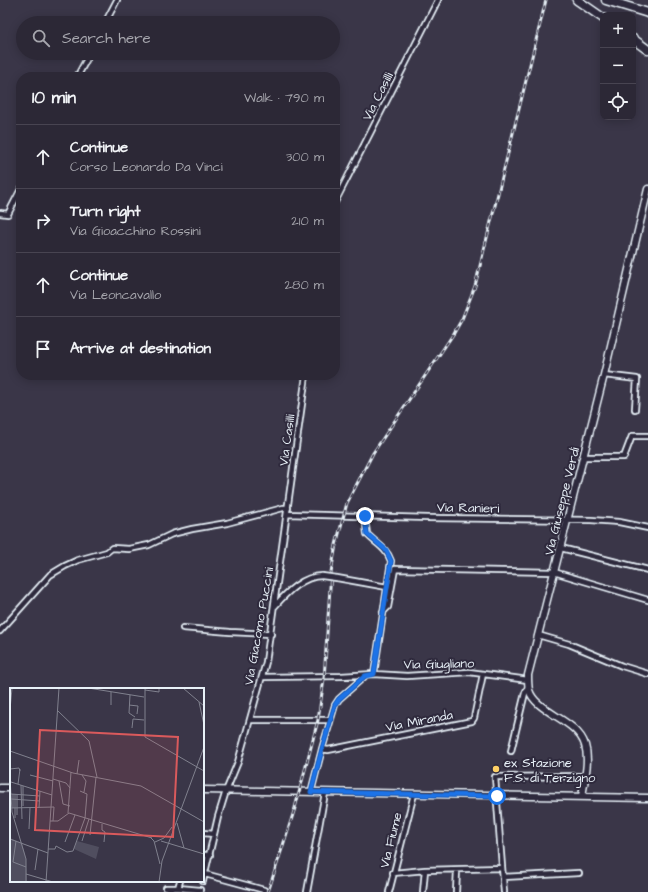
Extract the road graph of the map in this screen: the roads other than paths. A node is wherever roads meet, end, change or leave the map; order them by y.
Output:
1 (117, 0) edge
2 (438, 0) edge
3 (577, 0) edge
4 (606, 0) edge
5 (648, 13) edge
6 (109, 16) edge
7 (600, 16) edge
8 (636, 41) edge
9 (648, 50) edge
10 (86, 60) edge
11 (80, 72) edge
12 (648, 189) edge
13 (340, 192) edge
14 (16, 199) edge
15 (0, 213) edge
16 (604, 375) junction
17 (305, 380) edge
18 (636, 409) dead end
19 (648, 436) edge
20 (583, 457) junction
21 (288, 511) junction
22 (365, 516) junction
23 (567, 519) junction
24 (648, 528) edge
25 (560, 548) junction
26 (648, 570) edge
27 (554, 572) junction
28 (387, 587) junction
29 (648, 600) edge
30 (274, 608) junction
31 (383, 612) junction
32 (183, 628) dead end
33 (0, 631) edge
34 (270, 634) junction
35 (538, 636) junction
36 (374, 674) junction
37 (483, 674) junction
38 (648, 674) edge
39 (365, 676) junction
40 (262, 677) junction
41 (528, 683) junction
42 (250, 720) junction
43 (330, 720) junction
44 (322, 749) junction
45 (511, 751) dead end
46 (585, 776) junction
47 (204, 790) edge
48 (226, 791) junction
49 (311, 792) junction
50 (325, 793) junction
51 (414, 794) junction
52 (497, 796) junction
53 (582, 797) junction
54 (648, 798) edge
55 (204, 833) edge
56 (214, 834) junction
57 (204, 855) edge
58 (210, 855) junction
59 (502, 868) junction
60 (425, 870) junction
61 (457, 870) junction
62 (393, 873) junction
63 (579, 873) dead end
64 (205, 874) junction
65 (503, 877) junction
66 (204, 878) edge
67 (180, 882) edge
68 (166, 888) dead end
69 (178, 888) junction
70 (264, 890) dead end
71 (200, 891) edge
72 (307, 892) edge
73 (389, 892) edge
74 (423, 892) edge
75 (456, 892) edge
76 (504, 892) edge

1 - 6 street
2 - 13 street, Via Casilli
3 - 7 highway
4 - 5 highway
8 - 9 highway
10 - 11 street
12 - 16 street, Via Giuseppe Verdi
14 - 15 street
16 - 18 street
16 - 20 street, Via Giuseppe Verdi
17 - 21 street, Via Casilli
19 - 20 street
20 - 23 street, Via Giuseppe Verdi
21 - 22 street, Via Ranieri
21 - 30 street, Via Giacomo Puccini
21 - 33 street, Via Ranieri
22 - 23 street, Via Ranieri
22 - 28 street
23 - 24 street, Via Ranieri
23 - 25 street, Via Giuseppe Verdi
25 - 26 street
25 - 27 street, Via Giuseppe Verdi
27 - 29 street
27 - 31 street
27 - 35 street, Via Giuseppe Verdi
28 - 30 street, bridge
28 - 31 street
30 - 34 street, Via Giacomo Puccini
31 - 36 street
32 - 34 street
34 - 40 street, Via Giacomo Puccini
35 - 38 street
35 - 41 street, Via Giuseppe Verdi
36 - 37 street, Via Giugliano
36 - 39 street, Via Giugliano
37 - 41 street, Via Giugliano
37 - 44 street, Via Miranda
39 - 40 street, Via Giugliano
39 - 43 street
40 - 42 street, Via Giacomo Puccini
41 - 45 street
41 - 46 street
42 - 43 street
42 - 48 street, Via Giacomo Puccini
43 - 44 street
44 - 49 street
46 - 52 street
46 - 53 street
47 - 48 street
48 - 49 street
48 - 56 street, Via Giacomo Puccini
49 - 50 street
50 - 51 street
50 - 72 street
51 - 52 street
51 - 62 street, Via Fiume
52 - 53 street
52 - 59 street
53 - 54 street
55 - 56 street
56 - 58 street, Via Giacomo Puccini
57 - 58 street
58 - 64 street, Via Giacomo Puccini
59 - 61 street
59 - 65 street
60 - 61 street
60 - 62 street
60 - 74 street
61 - 75 street
62 - 73 street, Via Fiume
63 - 65 street
64 - 66 street, Via Giacomo Puccini
64 - 70 street
65 - 76 street
67 - 69 street
68 - 69 street
69 - 71 street

